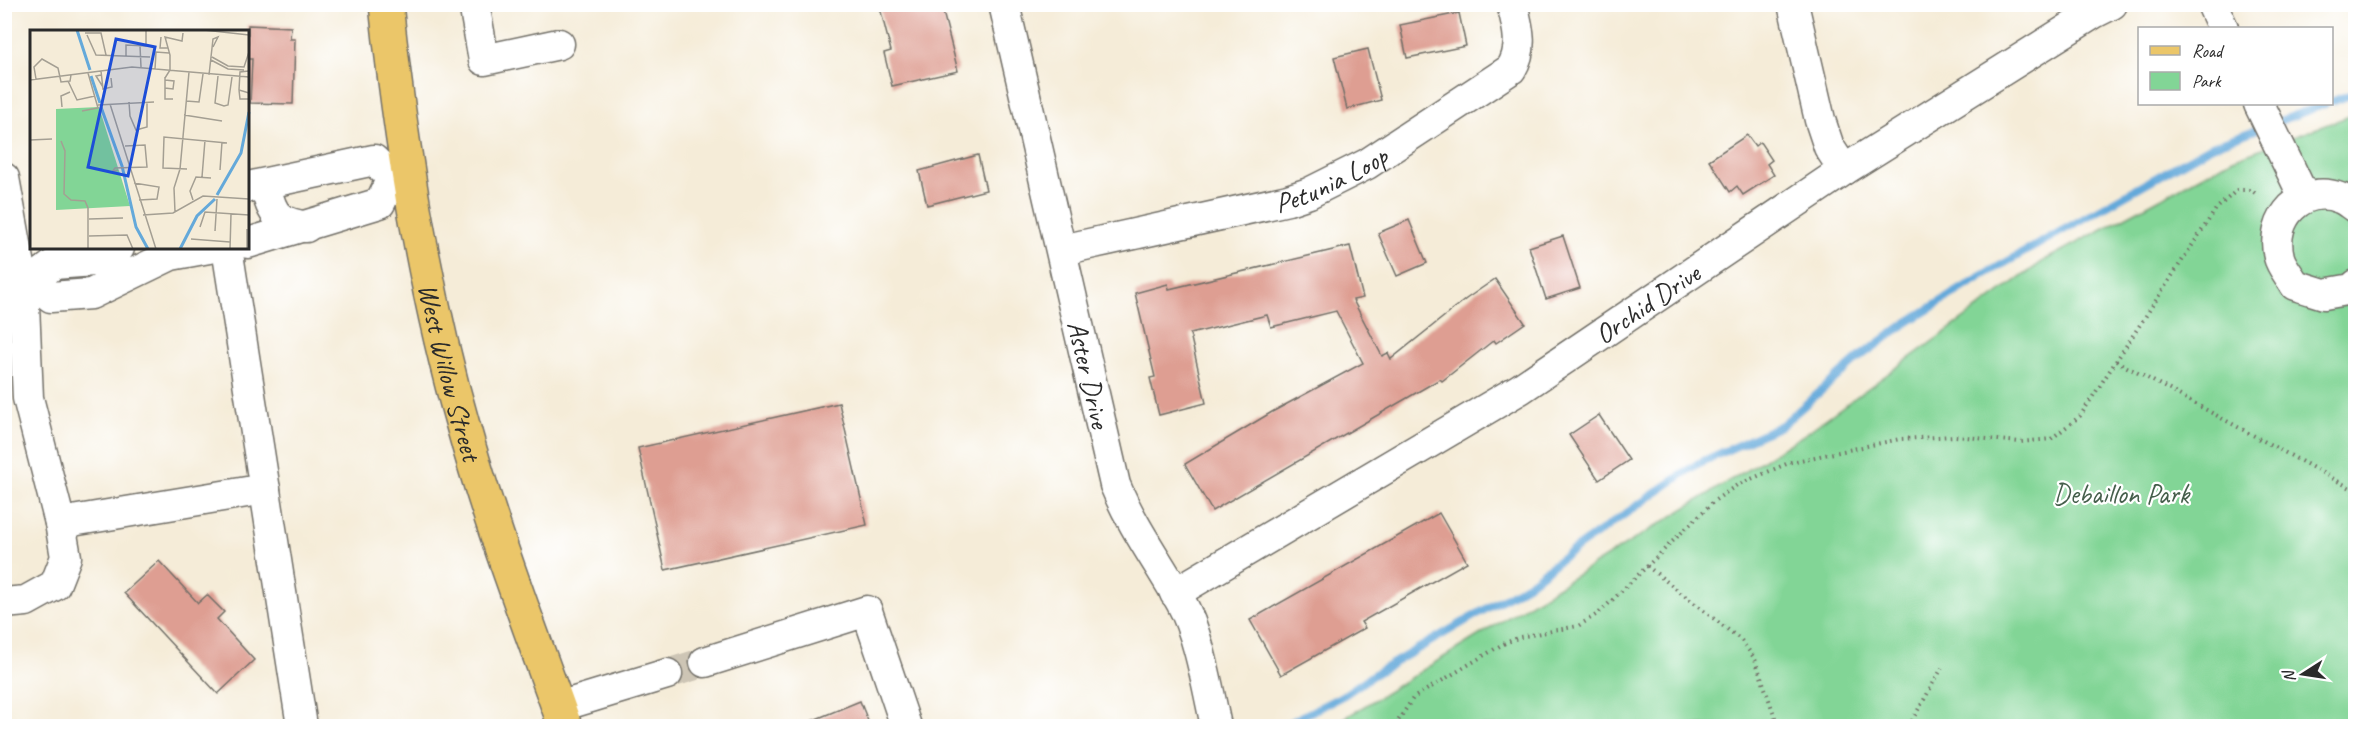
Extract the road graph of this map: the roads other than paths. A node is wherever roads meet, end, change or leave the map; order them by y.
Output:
1 (386, 4) edge
2 (474, 4) edge
3 (1004, 4) edge
4 (1512, 4) edge
5 (1793, 4) edge
6 (2112, 4) edge
7 (2212, 4) edge
8 (2223, 27) edge
9 (559, 44) dead end
10 (2260, 106) edge
11 (1844, 170) junction
12 (400, 176) junction
13 (5, 178) edge
14 (30, 178) edge
15 (261, 185) edge
16 (2304, 197) junction
17 (2355, 208) edge
18 (306, 227) junction
19 (249, 243) edge
20 (117, 249) edge
21 (204, 249) edge
22 (227, 249) edge
23 (1062, 250) junction
24 (28, 281) junction
25 (2355, 285) edge
26 (265, 489) junction
27 (60, 523) junction
28 (1175, 593) junction
29 (4, 603) edge
30 (705, 662) tunnel mouth
31 (667, 674) tunnel mouth
32 (561, 717) edge
33 (302, 726) edge
34 (906, 726) edge
35 (1216, 726) edge

1 - 12 main road, West Willow Street
2 - 9 street
3 - 23 street, Aster Drive
4 - 23 street, Petunia Loop
5 - 11 street
6 - 11 street, Orchid Drive
7 - 8 street
10 - 16 street
11 - 28 street, Orchid Drive
12 - 15 street
12 - 18 street
12 - 32 main road, West Willow Street
13 - 14 street
13 - 24 street
15 - 18 street
16 - 17 street
16 - 25 street
18 - 19 street
20 - 24 street
21 - 24 street
22 - 26 street
23 - 28 street, Aster Drive
24 - 27 street
26 - 27 street
26 - 33 street
27 - 29 street
28 - 35 street, Aster Drive
30 - 34 street
31 - 32 street

